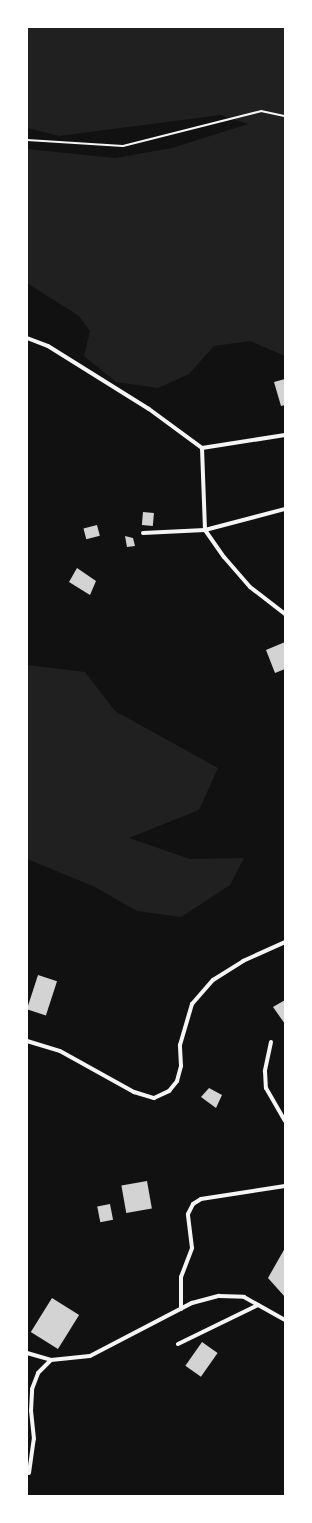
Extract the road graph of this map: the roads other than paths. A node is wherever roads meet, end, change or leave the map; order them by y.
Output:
1 (27, 338) edge
2 (285, 435) edge
3 (202, 448) junction
4 (285, 510) edge
5 (205, 530) junction
6 (143, 533) dead end
7 (285, 614) edge
8 (285, 942) edge
9 (27, 1041) edge
10 (271, 1042) dead end
11 (285, 1122) edge
12 (285, 1186) edge
13 (258, 1304) junction
14 (182, 1309) junction
15 (285, 1320) edge
16 (178, 1344) dead end
17 (27, 1354) edge
18 (51, 1360) junction
19 (29, 1473) dead end

1 - 3 street
2 - 3 street
3 - 5 street
4 - 5 street
5 - 6 street
5 - 7 street
8 - 9 street
10 - 11 street
12 - 14 street
13 - 14 street
13 - 15 street
13 - 16 street
14 - 18 street
17 - 18 street
18 - 19 street

